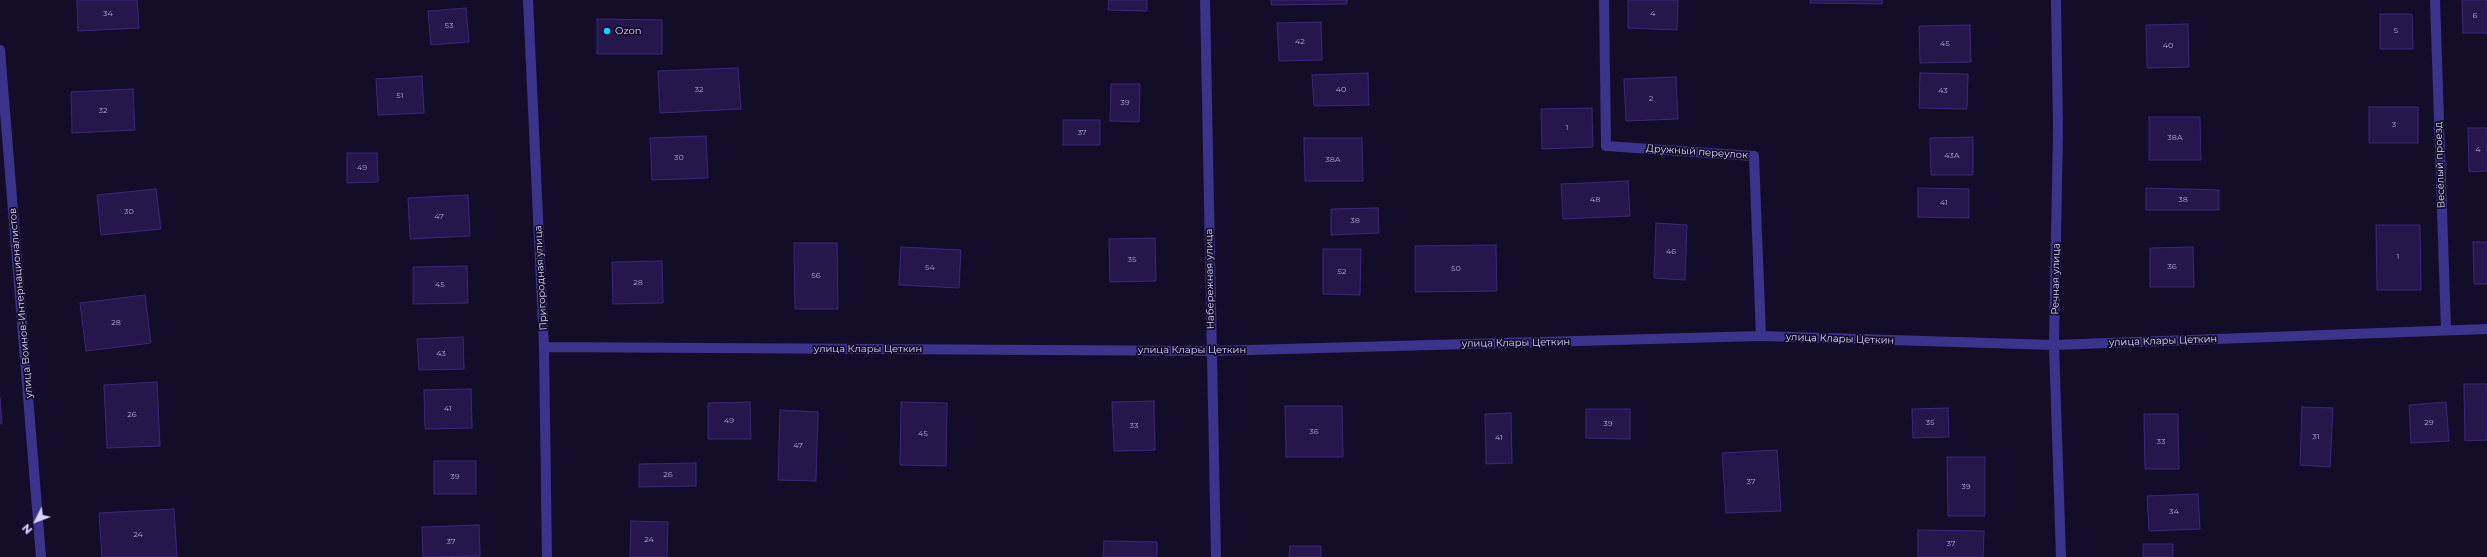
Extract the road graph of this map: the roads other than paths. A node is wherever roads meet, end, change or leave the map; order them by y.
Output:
1 (528, 0) edge
2 (1205, 0) edge
3 (1604, 0) edge
4 (2056, 0) edge
5 (2435, 0) edge
6 (0, 50) edge
7 (2446, 329) junction
8 (2487, 329) edge
9 (1761, 336) junction
10 (2054, 345) junction
11 (544, 347) junction
12 (1211, 351) junction
13 (41, 557) edge
14 (547, 557) edge
15 (1216, 557) edge
16 (2061, 557) edge

1 - 11 street, Пригородная улица
2 - 12 street, Набережная улица
3 - 9 street, Дружный переулок
4 - 10 street, Речная улица
5 - 7 street, Весёлый проезд
6 - 13 street, улица Воинов-Интернационалистов
7 - 8 street, улица Клары Цеткин
7 - 10 street, улица Клары Цеткин
9 - 10 street, улица Клары Цеткин
9 - 12 street, улица Клары Цеткин
10 - 16 street, Речная улица
11 - 12 street, улица Клары Цеткин
11 - 14 street, Пригородная улица
12 - 15 street, Набережная улица

